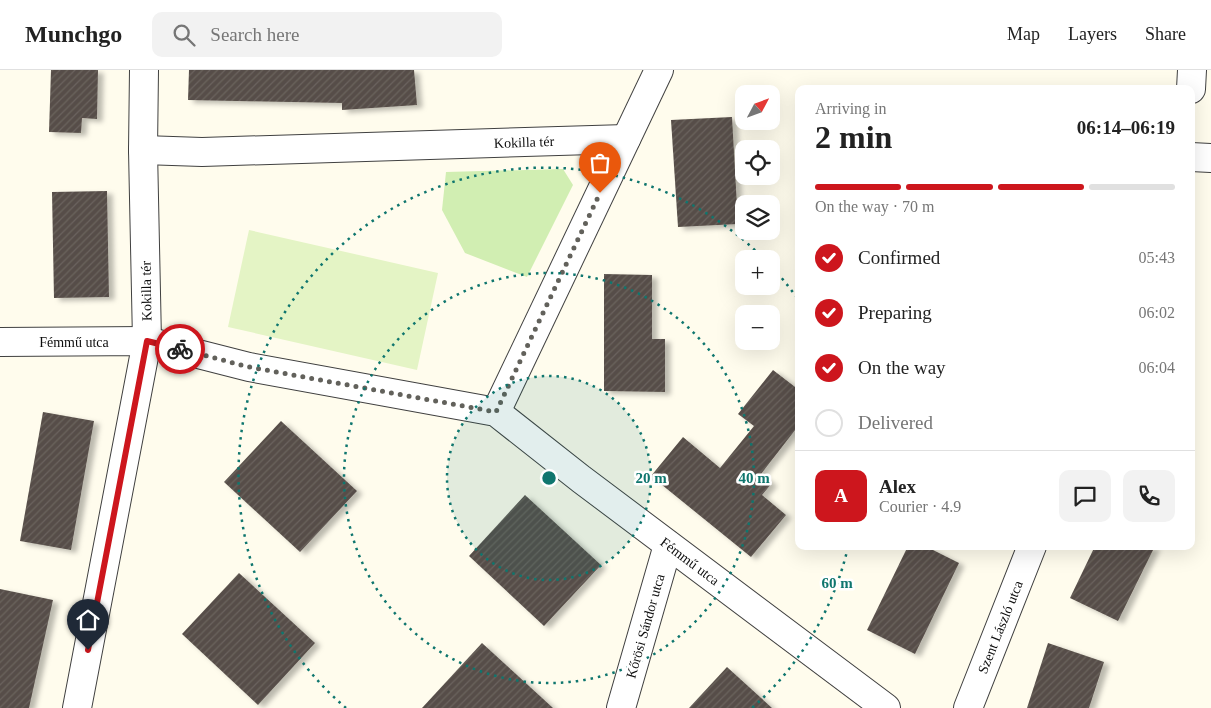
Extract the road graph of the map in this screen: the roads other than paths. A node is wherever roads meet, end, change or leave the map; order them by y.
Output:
1 (144, 70) edge
2 (659, 70) edge
3 (1192, 70) edge
4 (1191, 85) edge
5 (626, 139) junction
6 (143, 150) junction
7 (1195, 157) edge
8 (1211, 158) edge
9 (147, 341) junction
10 (0, 342) edge
11 (496, 412) junction
12 (668, 545) junction
13 (1030, 550) edge
14 (77, 708) edge
15 (621, 708) edge
16 (886, 708) edge
17 (968, 708) edge

1 - 6 street
2 - 5 street
3 - 4 street
5 - 6 street, Kokilla tér
5 - 11 street
6 - 9 street, Kokilla tér
7 - 8 street
9 - 10 street, Fémmű utca
9 - 11 street, Kokilla tér
9 - 14 street
11 - 12 street, Fémmű utca
12 - 15 street, Kőrösi Sándor utca
12 - 16 street, Fémmű utca
13 - 17 street, Szent László utca

